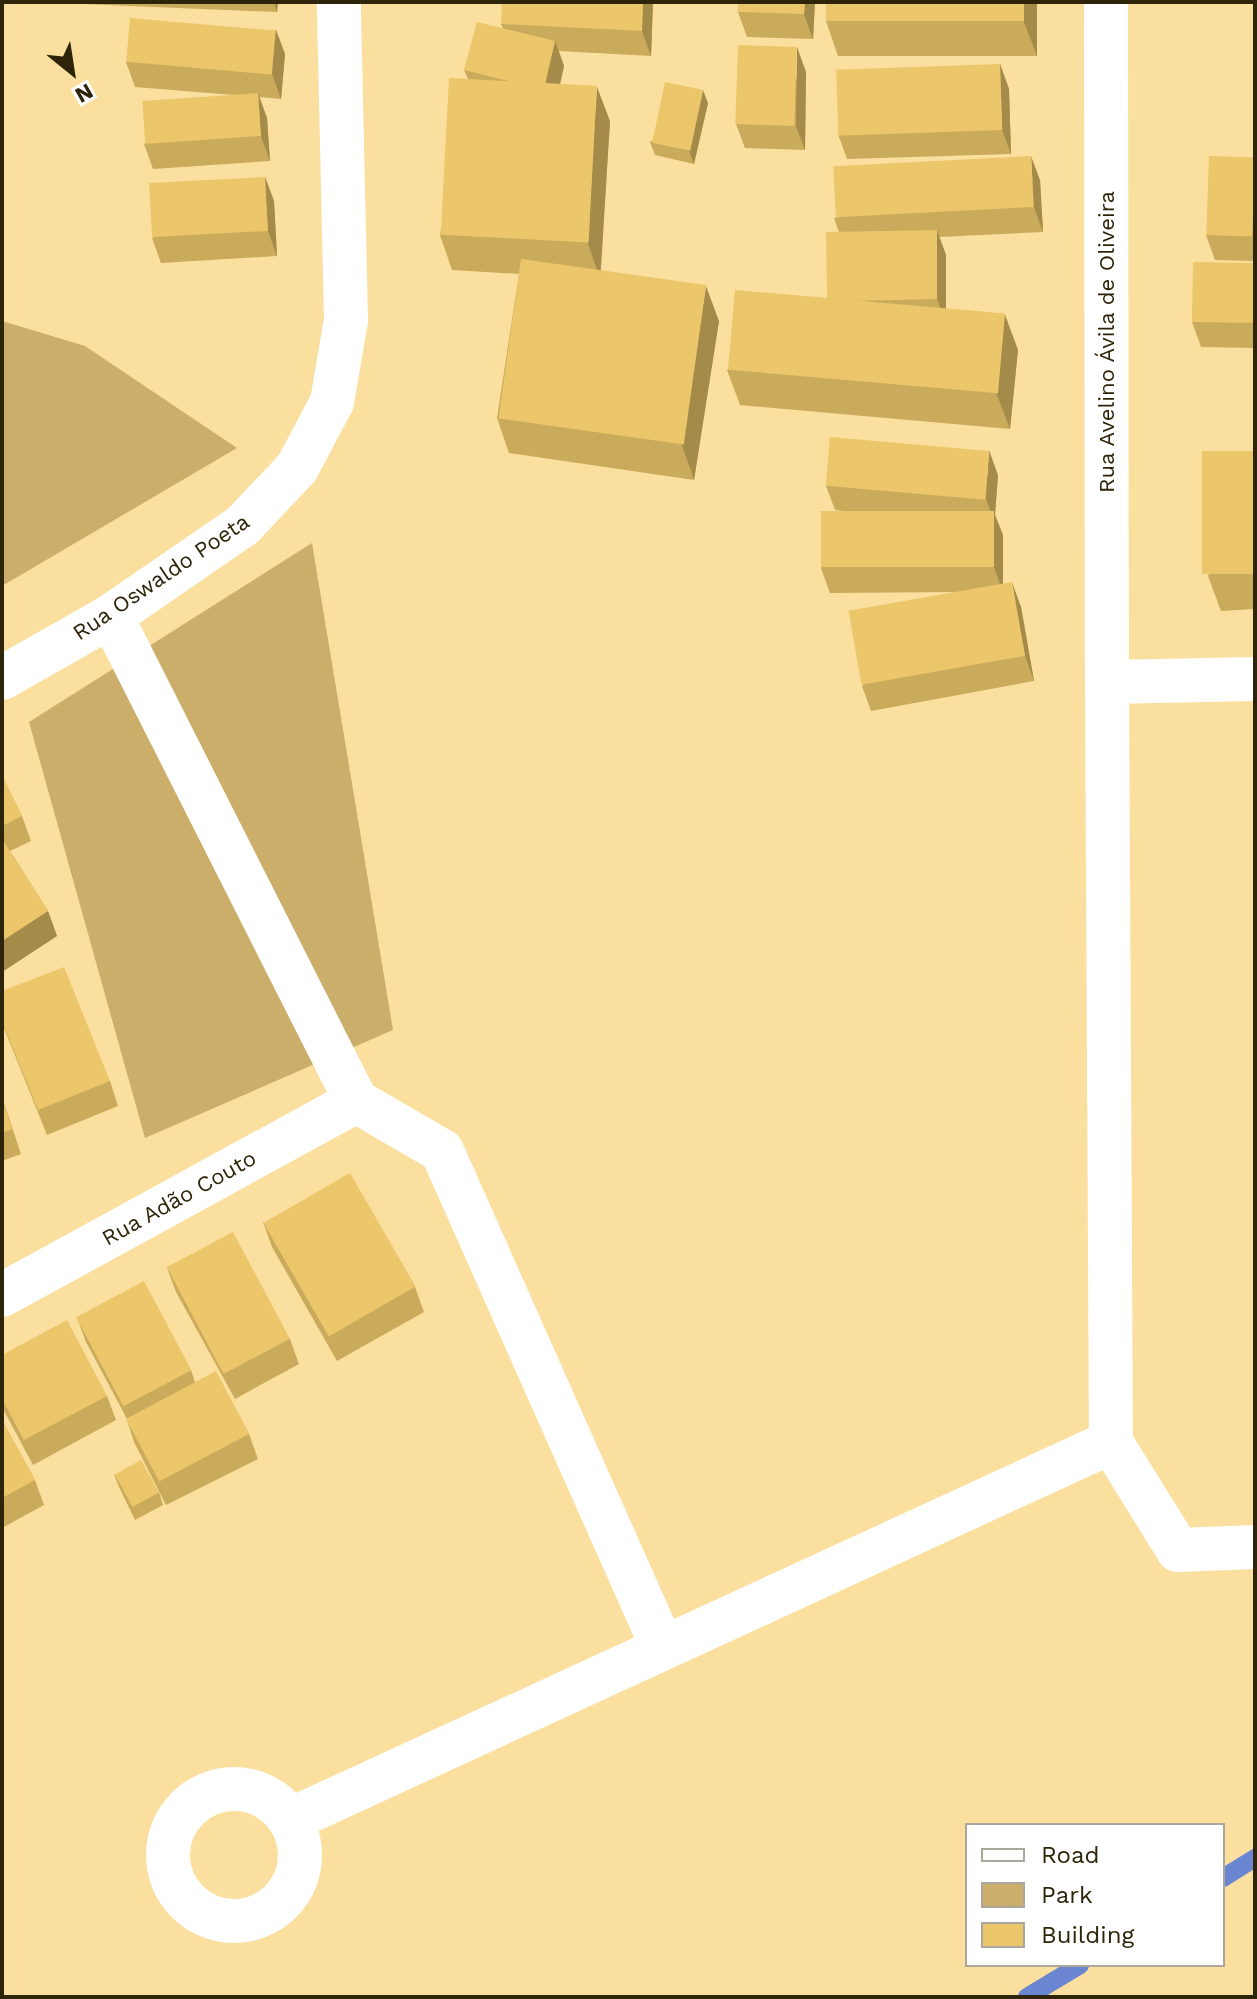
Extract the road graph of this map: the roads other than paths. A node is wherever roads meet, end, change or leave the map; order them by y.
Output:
1 (339, 2) edge
2 (1106, 2) edge
3 (111, 616) junction
4 (2, 678) edge
5 (1255, 679) edge
6 (1107, 682) junction
7 (356, 1101) junction
8 (2, 1295) edge
9 (1111, 1442) junction
10 (1255, 1547) edge
11 (662, 1646) junction
12 (290, 1820) dead end

1 - 3 street, Rua Oswaldo Poeta
2 - 6 street, Rua Avelino Ávila de Oliveira
3 - 4 street, Rua Oswaldo Poeta
3 - 7 street
5 - 6 street
6 - 9 street, Rua Avelino Ávila de Oliveira
7 - 8 street, Rua Adão Couto
7 - 11 street
9 - 10 street
9 - 11 street
11 - 12 street

